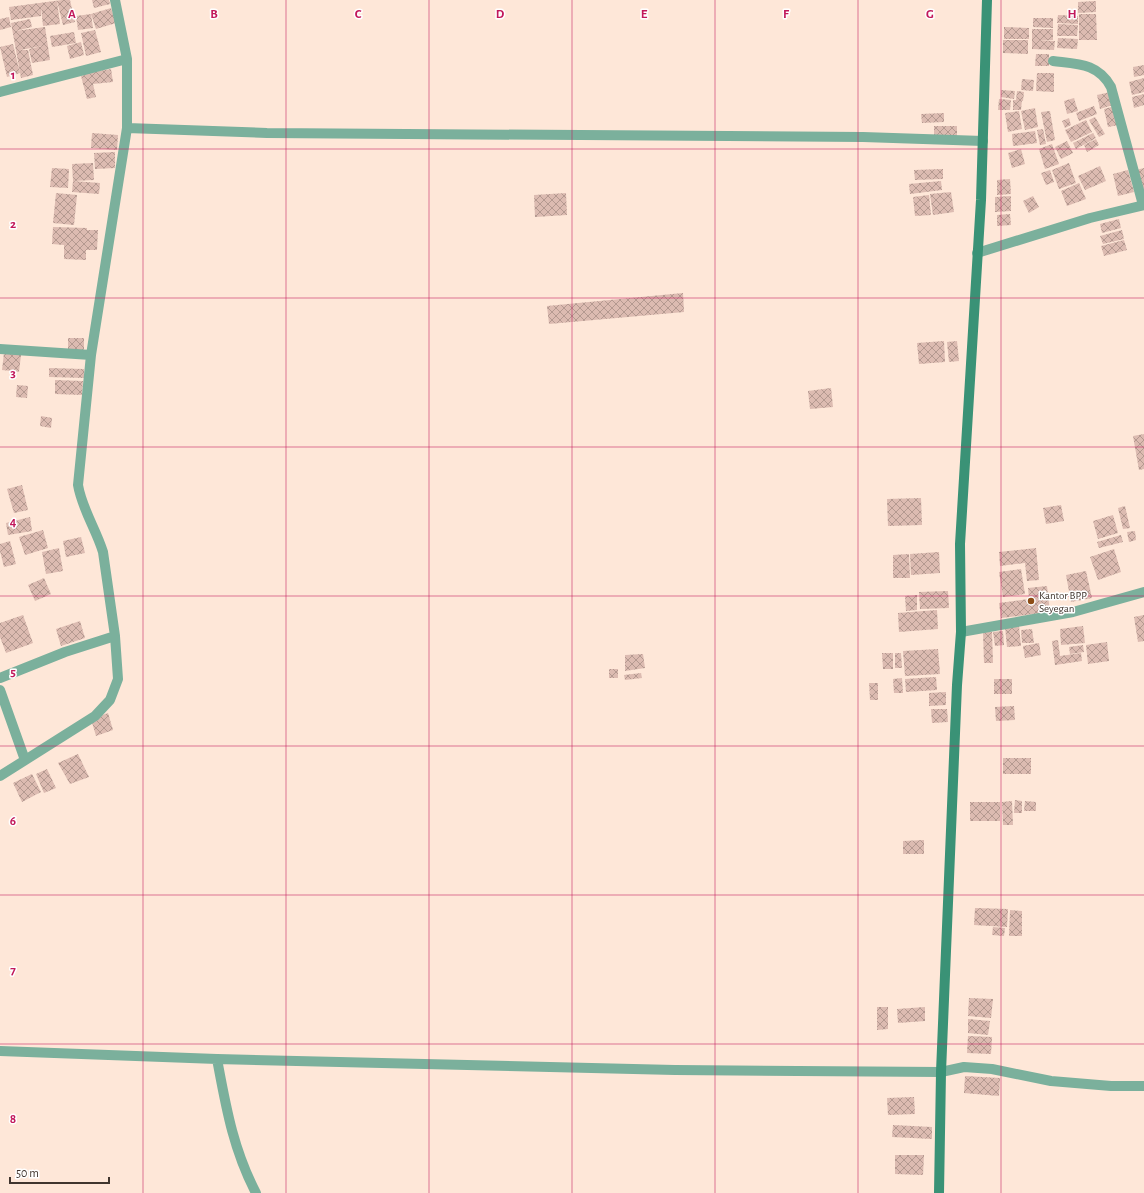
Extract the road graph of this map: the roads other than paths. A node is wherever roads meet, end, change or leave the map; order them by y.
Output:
1 (115, 0) edge
2 (987, 0) edge
3 (127, 59) junction
4 (1053, 61) dead end
5 (0, 92) edge
6 (127, 128) junction
7 (983, 141) junction
8 (1143, 205) edge
9 (977, 253) junction
10 (0, 349) edge
11 (91, 355) junction
12 (1144, 592) edge
13 (961, 632) junction
14 (115, 636) junction
15 (0, 678) edge
16 (0, 690) edge
17 (25, 760) junction
18 (0, 776) edge
19 (0, 1051) edge
20 (217, 1059) junction
21 (941, 1072) junction
22 (1144, 1086) edge
23 (256, 1193) edge
24 (939, 1193) edge

1 - 3 street
2 - 7 main road
3 - 5 street
3 - 6 street
4 - 8 street
6 - 7 street
6 - 11 street
7 - 9 main road
8 - 9 street
9 - 13 main road
10 - 11 street
11 - 14 street
12 - 13 street
13 - 21 main road
14 - 15 street
14 - 17 street
16 - 17 street
17 - 18 street
19 - 20 street
20 - 21 street
20 - 23 street
21 - 22 street
21 - 24 main road

